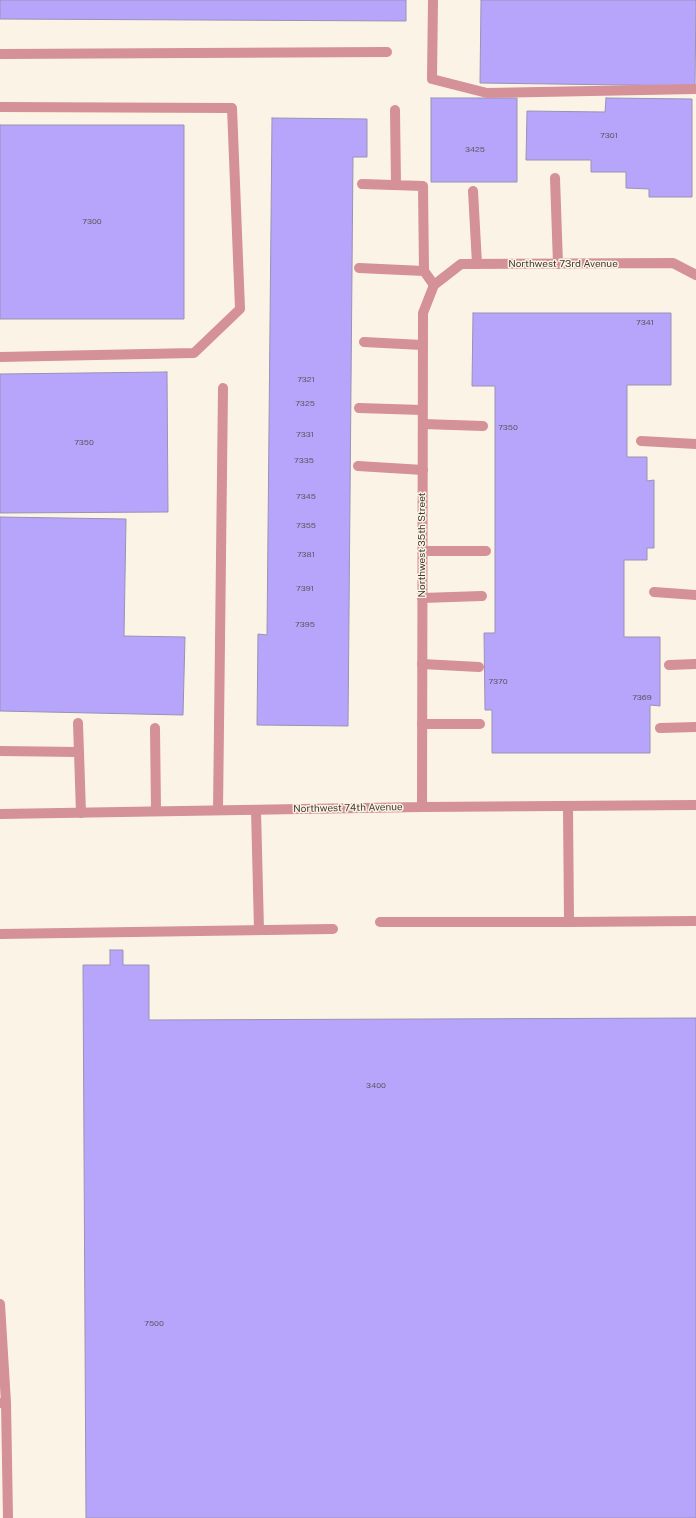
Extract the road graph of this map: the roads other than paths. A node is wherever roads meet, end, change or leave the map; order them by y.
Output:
1 (433, 0) edge
2 (387, 52) dead end
3 (0, 54) edge
4 (696, 89) edge
5 (0, 107) edge
6 (395, 110) dead end
7 (555, 178) dead end
8 (362, 184) dead end
9 (396, 185) junction
10 (474, 191) dead end
11 (477, 264) junction
12 (558, 264) junction
13 (359, 268) dead end
14 (424, 272) junction
15 (696, 275) edge
16 (434, 285) junction
17 (364, 342) dead end
18 (422, 345) junction
19 (0, 357) edge
20 (223, 388) dead end
21 (359, 408) dead end
22 (422, 410) junction
23 (423, 424) junction
24 (483, 426) dead end
25 (641, 441) dead end
26 (696, 444) edge
27 (358, 466) dead end
28 (423, 470) junction
29 (422, 551) junction
30 (486, 551) dead end
31 (654, 592) dead end
32 (696, 595) edge
33 (482, 596) dead end
34 (422, 598) junction
35 (422, 664) junction
36 (669, 664) dead end
37 (696, 664) edge
38 (479, 667) dead end
39 (78, 723) dead end
40 (422, 724) junction
41 (480, 724) dead end
42 (696, 727) edge
43 (155, 728) dead end
44 (660, 728) dead end
45 (0, 751) edge
46 (79, 752) junction
47 (696, 805) edge
48 (568, 806) junction
49 (422, 807) junction
50 (218, 810) junction
51 (256, 810) junction
52 (156, 812) junction
53 (81, 813) junction
54 (0, 814) edge
55 (696, 921) edge
56 (380, 922) dead end
57 (569, 922) junction
58 (333, 929) dead end
59 (259, 930) junction
60 (0, 934) edge
61 (0, 1304) edge
62 (3, 1403) edge
63 (8, 1518) edge

1 - 4 street
2 - 3 street
5 - 19 street
6 - 9 street
7 - 12 street
8 - 9 street
9 - 14 street
10 - 11 street
11 - 12 street, Northwest 73rd Avenue
11 - 16 street, Northwest 73rd Avenue
12 - 15 street, Northwest 73rd Avenue
13 - 14 street
14 - 16 street
16 - 18 street, Northwest 35th Street
17 - 18 street
18 - 22 street, Northwest 35th Street
20 - 50 street
21 - 22 street
22 - 23 street, Northwest 35th Street
23 - 24 street
23 - 28 street, Northwest 35th Street
25 - 26 street
27 - 28 street
28 - 29 street, Northwest 35th Street
29 - 30 street
29 - 34 street, Northwest 35th Street
31 - 32 street
33 - 34 street
34 - 35 street, Northwest 35th Street
35 - 38 street
35 - 40 street, Northwest 35th Street
36 - 37 street
39 - 46 street
40 - 41 street
40 - 49 street, Northwest 35th Street
42 - 44 street
43 - 52 street
45 - 46 street
46 - 53 street
47 - 48 street, Northwest 74th Avenue
48 - 49 street, Northwest 74th Avenue
48 - 57 street
49 - 51 street, Northwest 74th Avenue
50 - 51 street, Northwest 74th Avenue
50 - 52 street, Northwest 74th Avenue
51 - 59 street
52 - 53 street, Northwest 74th Avenue
53 - 54 street, Northwest 74th Avenue
55 - 57 street
56 - 57 street
58 - 59 street
59 - 60 street
61 - 62 street
62 - 63 street

